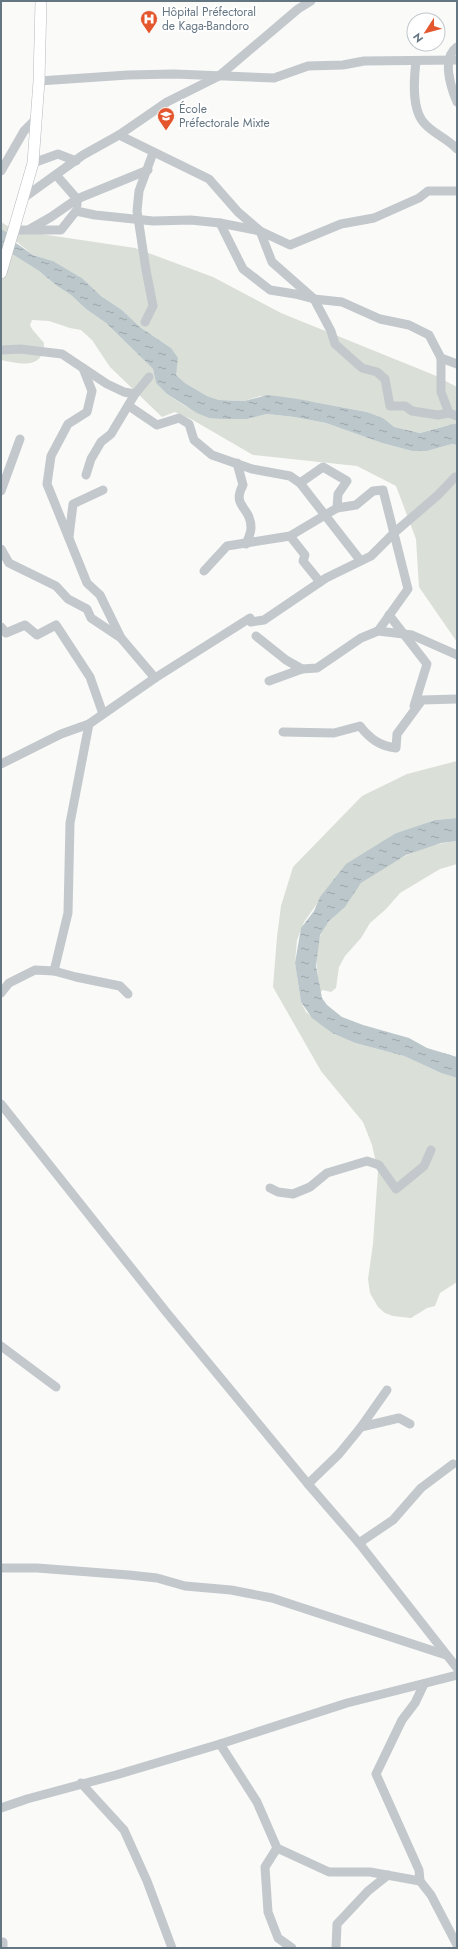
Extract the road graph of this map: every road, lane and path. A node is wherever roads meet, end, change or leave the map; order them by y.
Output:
1 (41, 1) edge
2 (311, 1) edge
3 (457, 47) edge
4 (416, 60) junction
5 (452, 60) edge
6 (219, 76) junction
7 (39, 81) junction
8 (457, 102) edge
9 (36, 119) junction
10 (119, 135) junction
11 (457, 149) edge
12 (153, 153) junction
13 (76, 161) junction
14 (33, 163) junction
15 (1, 170) edge
16 (148, 170) junction
17 (57, 176) junction
18 (457, 191) edge
19 (22, 199) junction
20 (77, 199) junction
21 (76, 210) junction
22 (139, 220) junction
23 (220, 223) junction
24 (29, 229) junction
25 (13, 230) junction
26 (260, 231) junction
27 (1, 273) edge
28 (314, 299) junction
29 (145, 322) dead end
30 (1, 350) edge
31 (441, 358) junction
32 (457, 364) edge
33 (84, 368) junction
34 (149, 378) dead end
35 (135, 394) junction
36 (129, 406) junction
37 (453, 414) edge
38 (20, 438) dead end
39 (237, 463) junction
40 (86, 475) dead end
41 (455, 476) dead end
42 (300, 483) junction
43 (103, 490) dead end
44 (1, 491) edge
45 (337, 508) junction
46 (324, 516) junction
47 (395, 532) junction
48 (290, 536) junction
49 (69, 538) junction
50 (246, 544) junction
51 (1, 549) edge
52 (360, 560) junction
53 (204, 571) dead end
54 (320, 582) junction
55 (389, 615) junction
56 (1, 627) edge
57 (378, 631) junction
58 (403, 634) junction
59 (256, 636) dead end
60 (121, 638) junction
61 (457, 655) edge
62 (302, 669) junction
63 (155, 678) junction
64 (269, 681) dead end
65 (457, 699) edge
66 (412, 713) junction
67 (103, 714) junction
68 (89, 724) junction
69 (283, 732) dead end
70 (1, 764) edge
71 (54, 970) junction
72 (1, 993) edge
73 (128, 994) dead end
74 (1, 1104) edge
75 (431, 1150) dead end
76 (270, 1188) dead end
77 (1, 1346) edge
78 (56, 1387) dead end
79 (387, 1390) dead end
80 (410, 1424) dead end
81 (361, 1427) junction
82 (453, 1464) dead end
83 (308, 1484) junction
84 (359, 1543) junction
85 (1, 1568) edge
86 (446, 1655) junction
87 (457, 1668) edge
88 (457, 1675) edge
89 (424, 1684) junction
90 (220, 1744) junction
91 (81, 1783) junction
92 (1, 1808) edge
93 (277, 1848) junction
94 (388, 1875) junction
95 (420, 1882) junction
96 (457, 1944) edge
97 (172, 1948) edge
98 (292, 1948) edge
99 (336, 1948) edge

1 - 7 main road
2 - 6 street
3 - 5 street
4 - 5 street
4 - 6 street
4 - 11 street
5 - 8 street
6 - 7 street
6 - 10 street
7 - 9 main road
9 - 14 main road
9 - 15 street
10 - 12 street
10 - 13 street
12 - 16 street
12 - 26 street
13 - 14 street
13 - 17 street
14 - 19 main road
16 - 20 street
16 - 22 street
17 - 19 street
17 - 20 street
18 - 26 street
19 - 25 main road
20 - 21 street
20 - 24 street
21 - 22 street
21 - 24 street
22 - 23 street
22 - 29 street
23 - 26 street
23 - 28 street
24 - 25 street
25 - 27 main road
26 - 28 street
28 - 31 street
28 - 37 street
30 - 33 street
31 - 32 street
31 - 37 street
33 - 35 street
33 - 49 street
34 - 35 street
35 - 36 street
36 - 39 street
36 - 40 street
38 - 44 street
39 - 42 street
39 - 50 street
41 - 47 street
42 - 45 street
42 - 46 street
43 - 49 street
45 - 46 street
45 - 47 street
46 - 48 street
46 - 52 street
47 - 52 street
47 - 55 street
48 - 50 street
48 - 54 street
49 - 60 street
50 - 53 street
51 - 60 street
52 - 54 street
54 - 63 street
55 - 57 street
55 - 58 street
56 - 67 street
57 - 58 street
57 - 62 street
58 - 61 street
58 - 66 street
59 - 62 street
60 - 63 street
62 - 64 street
63 - 67 street
65 - 66 street
66 - 69 street
67 - 68 street
68 - 70 street
68 - 71 street
71 - 72 street
71 - 73 street
74 - 83 street
75 - 76 street
77 - 78 street
79 - 81 street
80 - 81 street
81 - 83 street
82 - 84 street
83 - 84 street
84 - 86 street
85 - 86 street
86 - 87 street
88 - 89 street
89 - 90 street
89 - 95 street
90 - 91 street
90 - 93 street
91 - 92 street
91 - 97 street
93 - 94 street
93 - 98 street
94 - 95 street
94 - 99 street
95 - 96 street

